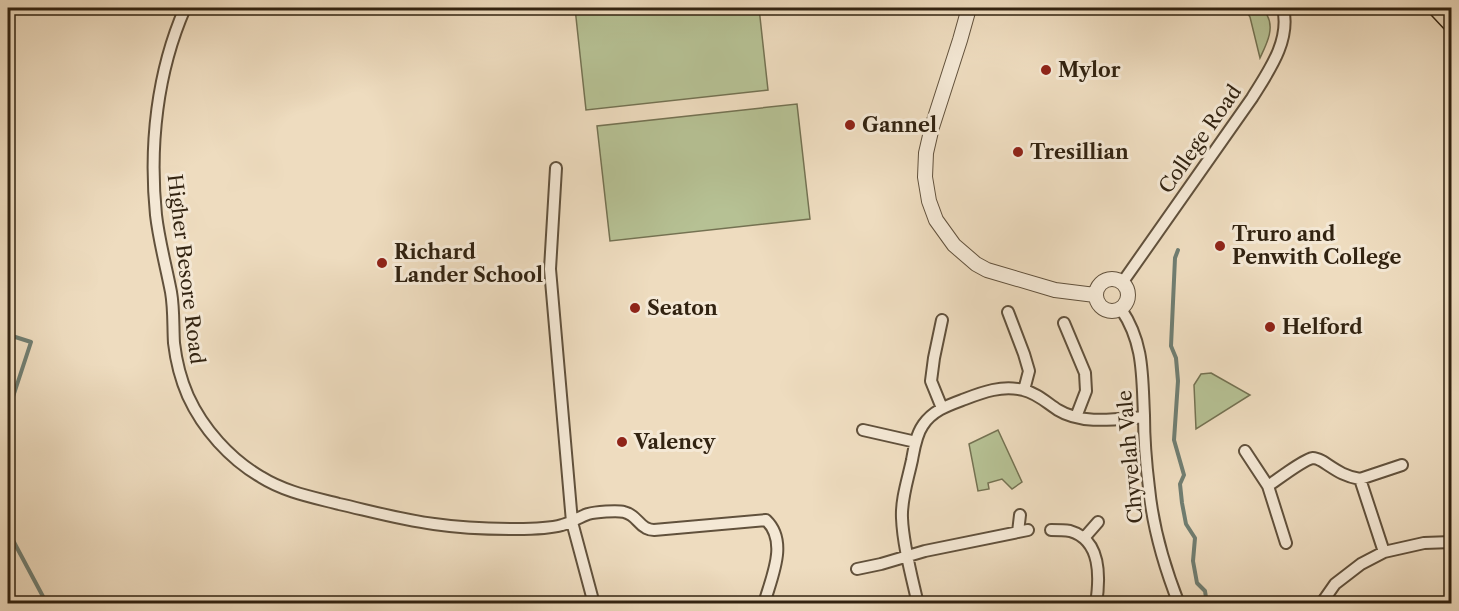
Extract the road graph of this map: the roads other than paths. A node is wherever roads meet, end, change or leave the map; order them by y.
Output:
1 (185, 8) edge
2 (969, 8) edge
3 (1283, 8) edge
4 (1438, 8) edge
5 (1452, 23) edge
6 (556, 168) dead end
7 (1122, 283) junction
8 (1095, 295) junction
9 (1121, 309) junction
10 (1008, 312) dead end
11 (942, 320) dead end
12 (1064, 323) dead end
13 (1024, 390) junction
14 (942, 408) junction
15 (1076, 417) junction
16 (1144, 417) junction
17 (863, 430) dead end
18 (916, 442) junction
19 (1245, 452) dead end
20 (1402, 465) dead end
21 (1360, 479) junction
22 (1268, 486) junction
23 (1020, 515) dead end
24 (572, 522) junction
25 (1098, 522) dead end
26 (1051, 530) dead end
27 (1084, 538) junction
28 (1452, 542) edge
29 (1286, 543) dead end
30 (1384, 552) junction
31 (907, 555) junction
32 (857, 568) dead end
33 (917, 600) dead end
34 (594, 603) edge
35 (764, 603) edge
36 (1096, 603) edge
37 (1179, 603) edge
38 (1321, 603) edge

1 - 24 street, Higher Besore Road
2 - 8 street
3 - 7 street, College Road
4 - 5 highway
6 - 24 street
7 - 8 street
7 - 9 street, Chyvelah Vale
8 - 9 street
9 - 16 street, Chyvelah Vale
10 - 13 street
11 - 14 street
12 - 15 street
13 - 14 street
13 - 15 street
14 - 18 street
15 - 16 street
16 - 37 street, Chyvelah Vale
17 - 18 street
18 - 31 street
19 - 22 street
20 - 21 street
21 - 22 street
21 - 30 street
22 - 29 street
23 - 31 street
24 - 34 street
24 - 35 street, Higher Besore Road
25 - 27 street
26 - 27 street
27 - 36 street
28 - 30 street
30 - 38 street
31 - 32 street
31 - 33 street

